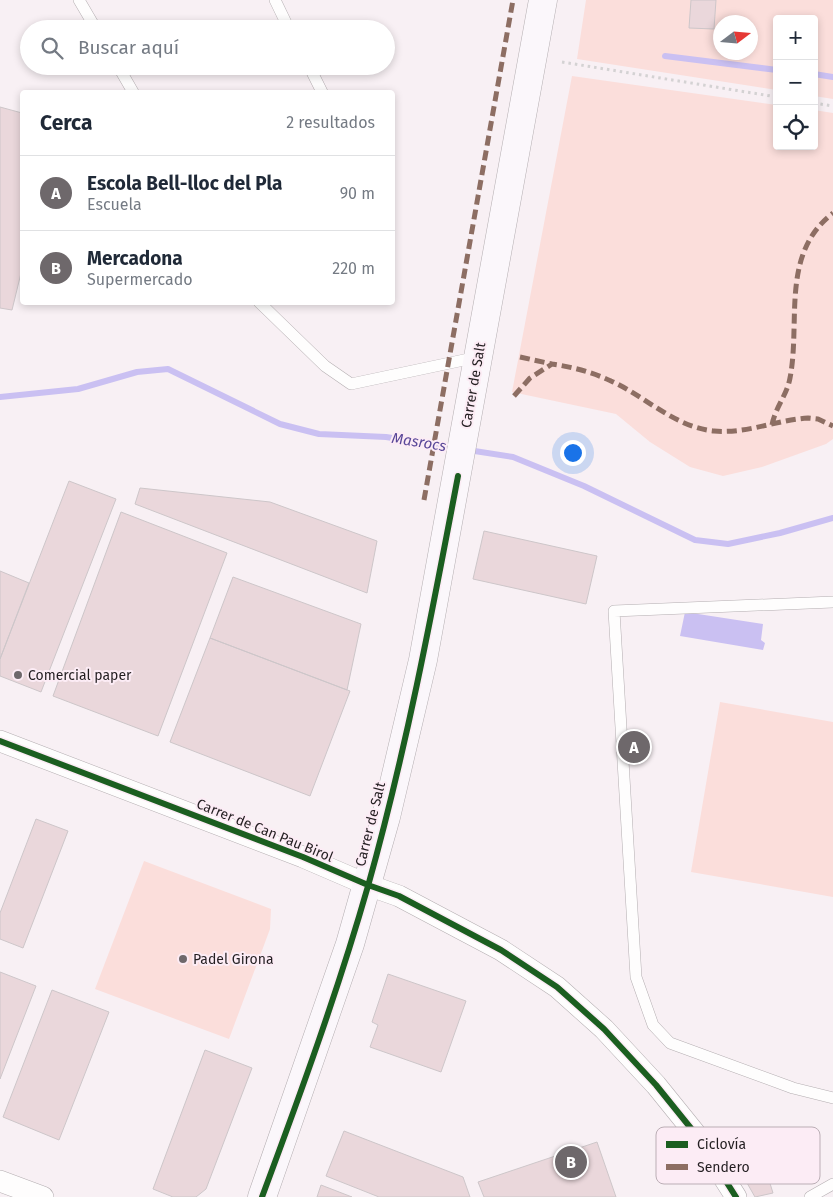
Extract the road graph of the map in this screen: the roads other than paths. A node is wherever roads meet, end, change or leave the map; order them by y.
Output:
1 (79, 0) edge
2 (275, 0) edge
3 (542, 0) edge
4 (91, 20) edge
5 (285, 20) edge
6 (123, 75) edge
7 (314, 75) edge
8 (132, 90) edge
9 (321, 90) edge
10 (262, 305) edge
11 (478, 357) junction
12 (833, 602) edge
13 (0, 742) edge
14 (368, 885) junction
15 (833, 1098) edge
16 (690, 1127) edge
17 (0, 1181) edge
18 (728, 1184) edge
19 (833, 1184) edge
20 (44, 1197) edge
21 (262, 1197) edge
22 (736, 1197) edge
23 (810, 1197) edge

1 - 4 lane
2 - 5 lane
3 - 11 street, Carrer de Salt
6 - 8 lane
7 - 9 lane
10 - 11 lane
11 - 14 street, Carrer de Salt
12 - 15 lane
13 - 14 street, Carrer de Can Pau Birol
14 - 16 street, Carrer de Can Pau Birol
14 - 21 street, Carrer de Salt
17 - 20 street
18 - 22 street, Carrer de Can Pau Birol
19 - 23 lane

